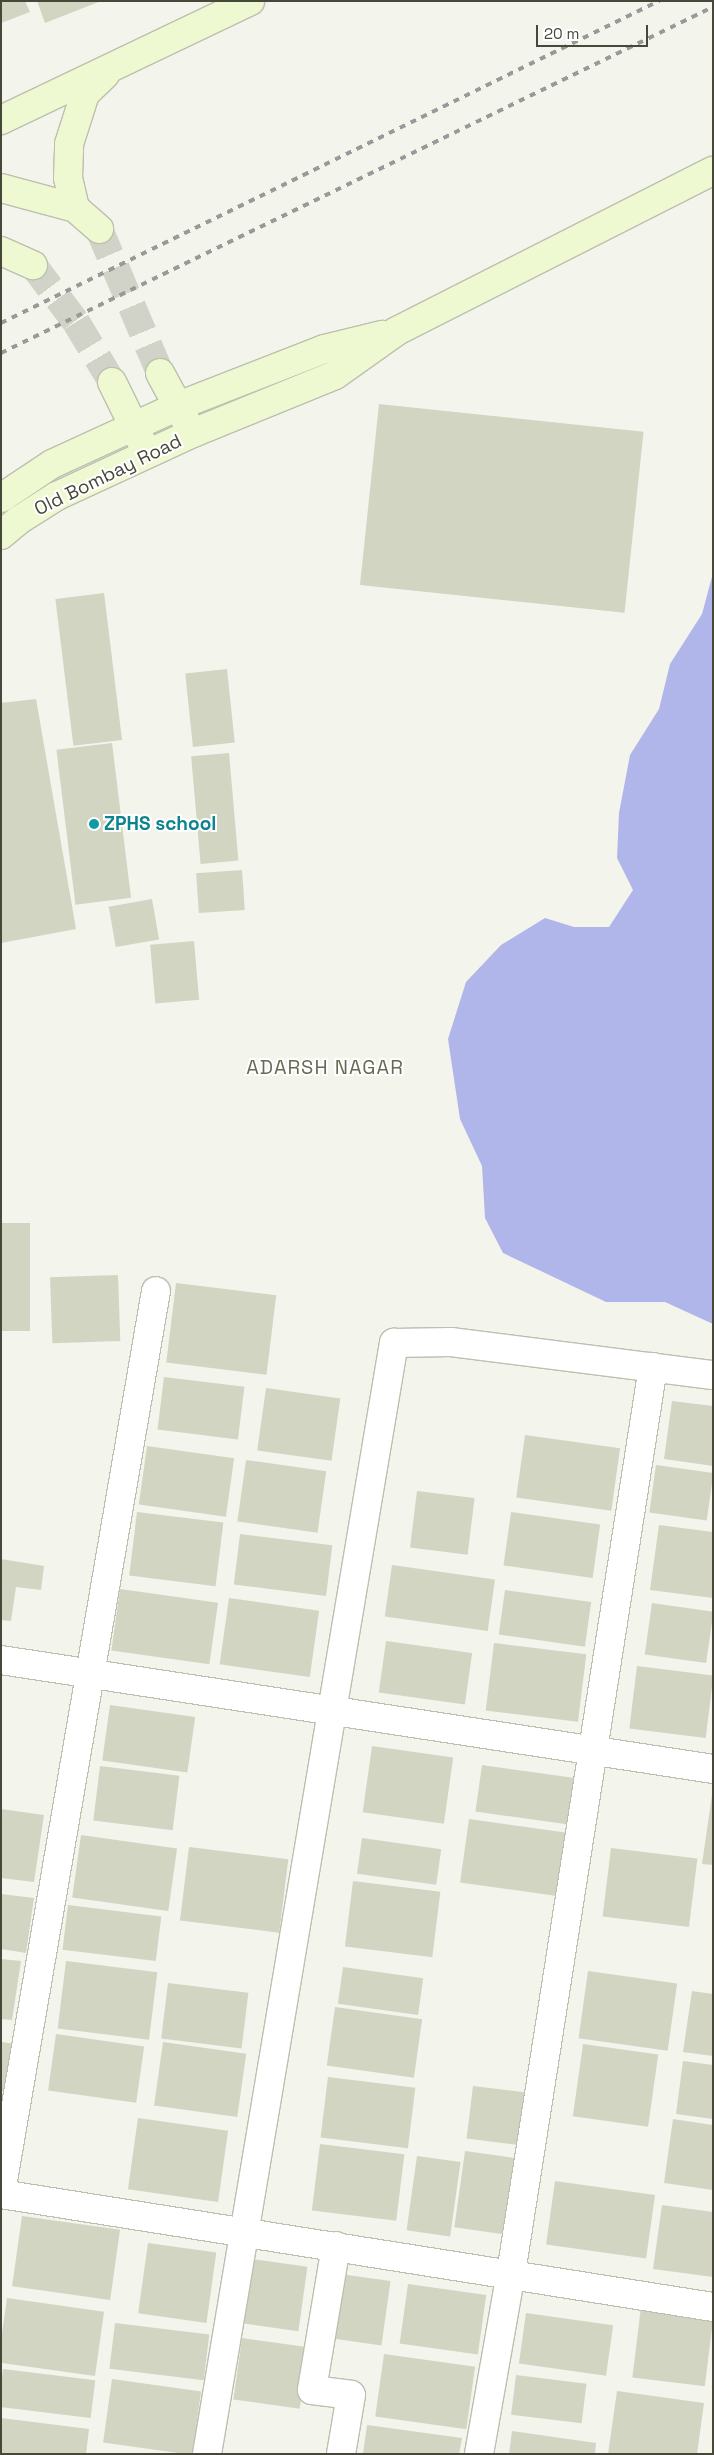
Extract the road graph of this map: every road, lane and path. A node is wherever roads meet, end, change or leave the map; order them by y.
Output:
1 (250, 1) edge
2 (113, 66) junction
3 (1, 120) edge
4 (713, 171) edge
5 (1, 188) edge
6 (75, 208) junction
7 (98, 230) tunnel mouth
8 (1, 251) edge
9 (33, 265) tunnel mouth
10 (397, 331) junction
11 (160, 373) tunnel mouth
12 (112, 382) tunnel mouth
13 (178, 406) junction
14 (133, 425) junction
15 (192, 433) junction
16 (148, 454) junction
17 (1, 498) edge
18 (1, 535) edge
19 (156, 1291) dead end
20 (653, 1367) junction
21 (713, 1375) edge
22 (1, 1660) edge
23 (90, 1672) junction
24 (332, 1710) junction
25 (591, 1750) junction
26 (713, 1768) edge
27 (1, 2193) edge
28 (244, 2232) junction
29 (336, 2246) junction
30 (511, 2272) junction
31 (713, 2307) edge
32 (207, 2454) edge
33 (341, 2454) edge
34 (479, 2454) edge

1 - 2 street
2 - 3 street
2 - 6 street
4 - 10 street
5 - 6 street
6 - 7 street
8 - 9 street
10 - 13 street, Old Bombay Road
10 - 15 street, Old Bombay Road
11 - 13 street
12 - 14 street
13 - 14 street, Old Bombay Road
13 - 15 street
14 - 16 street
14 - 17 street, Old Bombay Road
15 - 16 street, Old Bombay Road
16 - 18 street, Old Bombay Road
19 - 23 street
20 - 21 street
20 - 24 street
20 - 25 street
22 - 23 street
23 - 24 street
23 - 27 street
24 - 25 street
24 - 28 street
25 - 26 street
25 - 30 street
27 - 28 street
28 - 29 street
28 - 32 street
29 - 30 street
29 - 33 street
30 - 31 street
30 - 34 street

